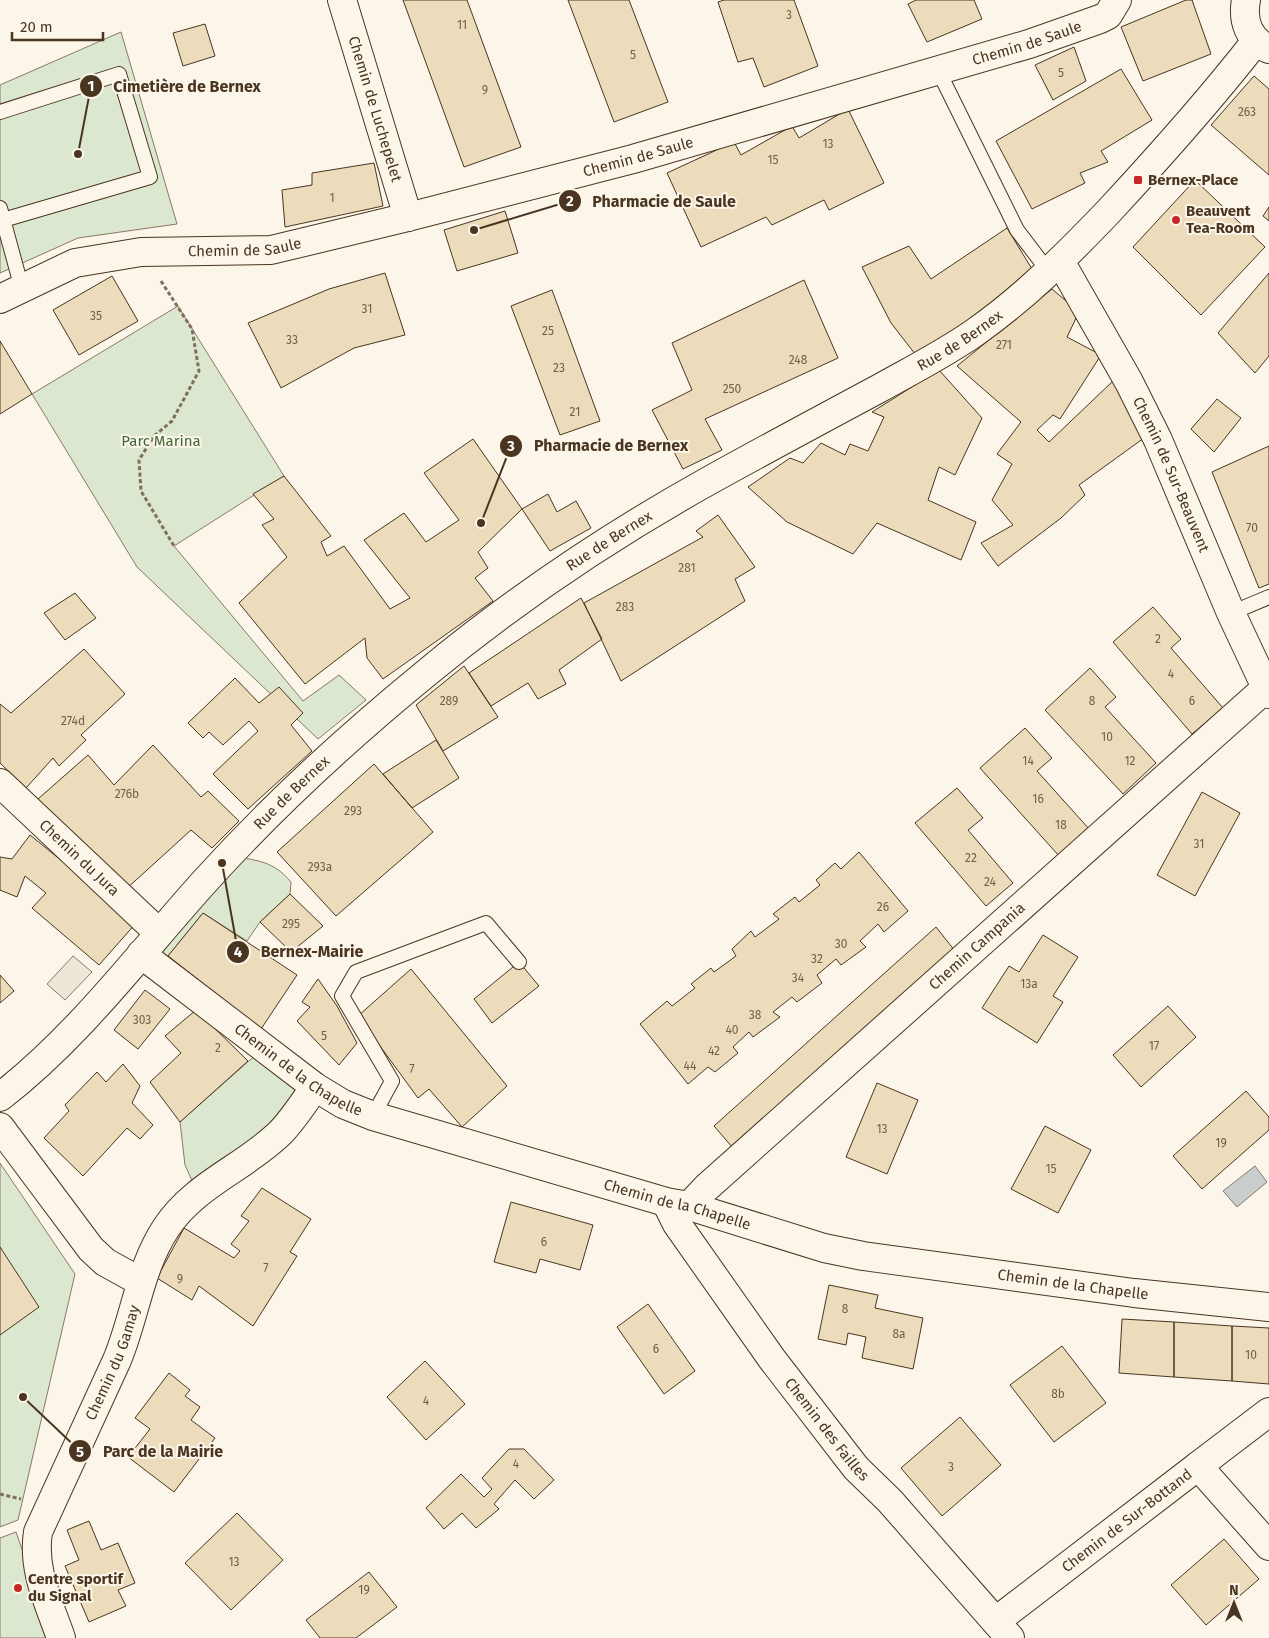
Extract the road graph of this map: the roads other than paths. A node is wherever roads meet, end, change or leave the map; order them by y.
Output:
1 (342, 0) edge
2 (1117, 0) edge
3 (1246, 0) edge
4 (1263, 45) edge
5 (938, 70) junction
6 (0, 112) edge
7 (2, 214) edge
8 (408, 217) junction
9 (1055, 267) junction
10 (11, 294) edge
11 (1269, 597) edge
12 (1231, 613) junction
13 (1267, 691) edge
14 (0, 783) edge
15 (159, 933) junction
16 (141, 954) junction
17 (519, 962) dead end
18 (315, 1087) junction
19 (0, 1097) edge
20 (373, 1116) junction
21 (0, 1127) edge
22 (678, 1204) junction
23 (141, 1282) junction
24 (1269, 1307) edge
25 (1269, 1412) edge
26 (1198, 1466) junction
27 (1269, 1546) edge
28 (1003, 1630) edge
29 (62, 1638) edge

1 - 8 street, Chemin de Luchepelet
2 - 5 street, Chemin de Saule
3 - 4 street
4 - 9 street, Rue de Bernex
5 - 8 street, Chemin de Saule
5 - 9 lane
6 - 7 lane
7 - 10 lane
8 - 10 street, Chemin de Saule
9 - 12 street, Chemin de Sur-Beauvent
9 - 15 street, Rue de Bernex
11 - 12 lane
12 - 13 street, Chemin de Sur-Beauvent
13 - 22 street, Chemin Campania
14 - 15 street, Chemin du Jura
15 - 16 street, Rue de Bernex
16 - 18 street, Chemin de la Chapelle
16 - 19 street, Rue de Bernex
17 - 20 lane
18 - 20 street, Chemin de la Chapelle
18 - 23 street, Chemin du Gamay
20 - 22 street, Chemin de la Chapelle
21 - 23 street
22 - 24 street, Chemin de la Chapelle
22 - 28 street, Chemin des Failles
23 - 29 street, Chemin du Gamay
25 - 26 street
26 - 27 street, Chemin de Sur-Bottand
26 - 28 street, Chemin de Sur-Bottand

